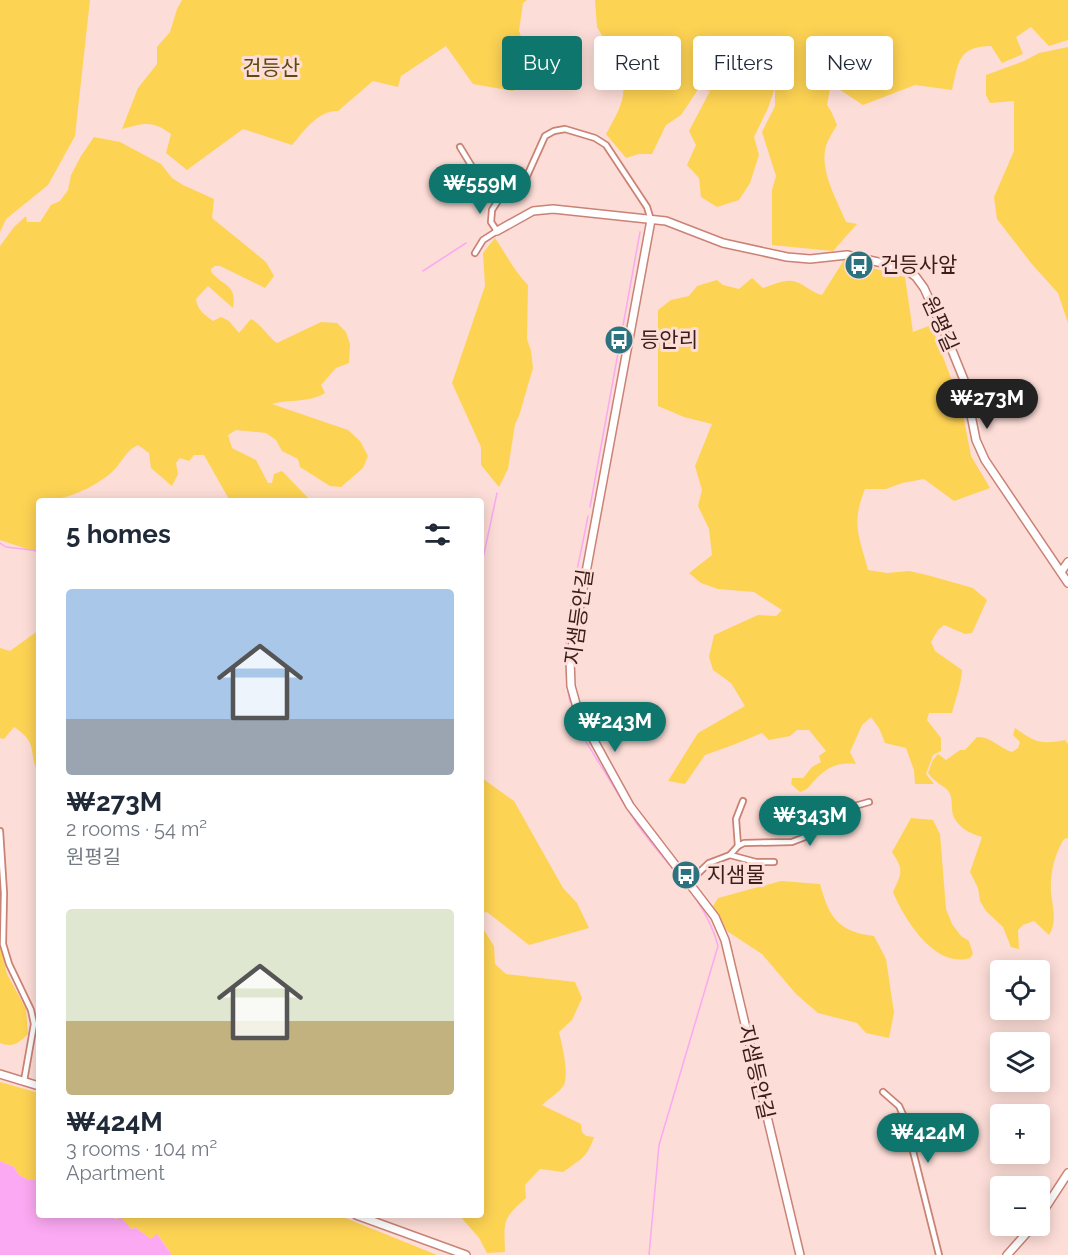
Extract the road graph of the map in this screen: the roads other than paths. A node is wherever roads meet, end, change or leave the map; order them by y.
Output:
1 (460, 147) dead end
2 (499, 198) junction
3 (651, 220) junction
4 (497, 231) junction
5 (476, 253) dead end
6 (1068, 562) edge
7 (1061, 572) junction
8 (1068, 583) edge
9 (743, 801) dead end
10 (869, 802) dead end
11 (0, 831) edge
12 (738, 846) junction
13 (730, 855) junction
14 (774, 862) dead end
15 (688, 883) junction
16 (0, 1074) edge
17 (24, 1081) junction
18 (36, 1085) edge
19 (883, 1092) dead end
20 (1068, 1173) edge
21 (1050, 1201) edge
22 (364, 1218) edge
23 (1024, 1236) edge
24 (466, 1255) edge
25 (800, 1255) edge
26 (939, 1255) edge
27 (1007, 1255) edge

1 - 2 street
2 - 3 street
2 - 4 street
3 - 4 street
3 - 7 street, 원평길
3 - 15 street, 지샘등안길
4 - 5 street
6 - 7 street
7 - 8 street, 원평길
9 - 12 street
10 - 12 street
11 - 17 street
12 - 13 street
13 - 14 street
13 - 15 street
15 - 25 street, 지샘등안길
16 - 17 street
17 - 18 street
19 - 26 street
20 - 21 street
22 - 24 street
23 - 27 street

